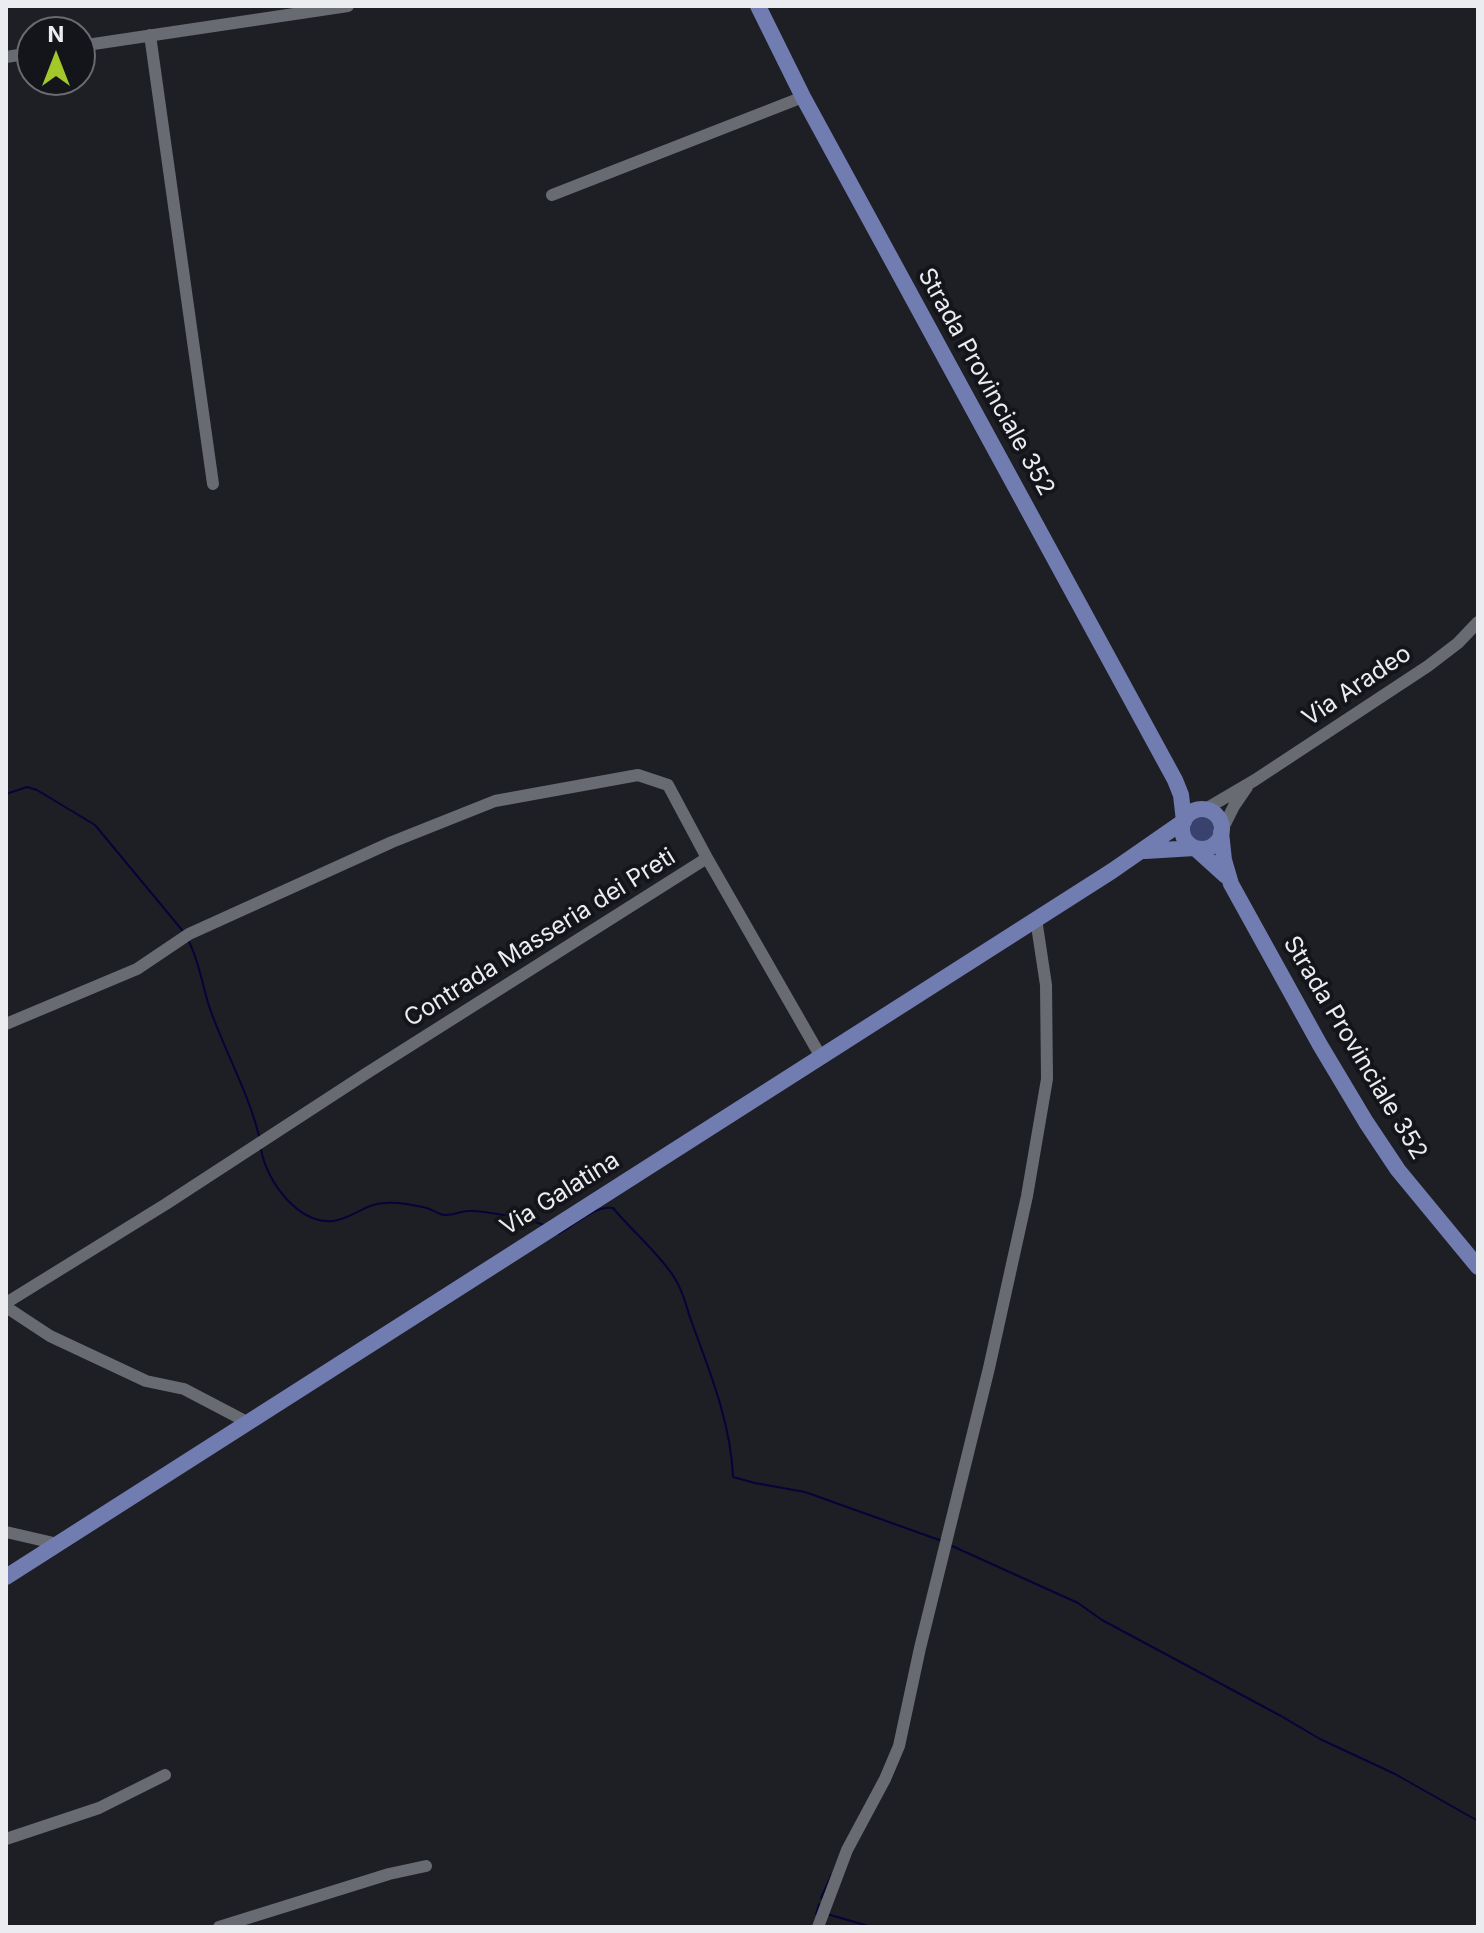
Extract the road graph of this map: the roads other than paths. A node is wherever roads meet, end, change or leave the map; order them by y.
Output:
1 (348, 6) edge
2 (758, 6) edge
3 (150, 35) junction
4 (96, 43) edge
5 (803, 97) junction
6 (552, 195) dead end
7 (213, 484) dead end
8 (1478, 622) edge
9 (1175, 780) junction
10 (1255, 780) junction
11 (1204, 810) junction
12 (1184, 821) junction
13 (1221, 832) junction
14 (1195, 848) junction
15 (1140, 853) junction
16 (707, 858) junction
17 (1231, 884) junction
18 (1036, 919) junction
19 (6, 1024) edge
20 (821, 1057) junction
21 (1478, 1267) edge
22 (6, 1305) edge
23 (247, 1422) junction
24 (6, 1532) edge
25 (58, 1544) junction
26 (6, 1577) edge
27 (165, 1775) dead end
28 (6, 1839) edge
29 (426, 1866) dead end
30 (219, 1927) edge
31 (818, 1927) edge

1 - 3 street
2 - 5 main road, Strada Provinciale 352
3 - 4 street
3 - 7 street
5 - 6 street
5 - 9 main road, Strada Provinciale 352
8 - 10 street, Via Aradeo
9 - 11 main road, Strada Provinciale 352
9 - 12 main road, Strada Provinciale 352
10 - 11 street, Via Aradeo
10 - 13 street, Via Aradeo
11 - 12 main road
11 - 13 main road
12 - 14 main road
12 - 15 main road, Via Galatina
13 - 14 main road
13 - 17 main road, Strada Provinciale 352
14 - 15 main road, Via Galatina
14 - 17 main road, Strada Provinciale 352
15 - 18 main road, Via Galatina
16 - 19 street, Contrada Masseria dei Preti
16 - 20 street
16 - 22 street, Contrada Masseria dei Preti
17 - 21 main road, Strada Provinciale 352
18 - 20 main road, Via Galatina
18 - 31 street
20 - 23 main road, Via Galatina
22 - 23 street
23 - 25 main road, Via Galatina
24 - 25 street
25 - 26 main road, Via Galatina
27 - 28 street
29 - 30 street

